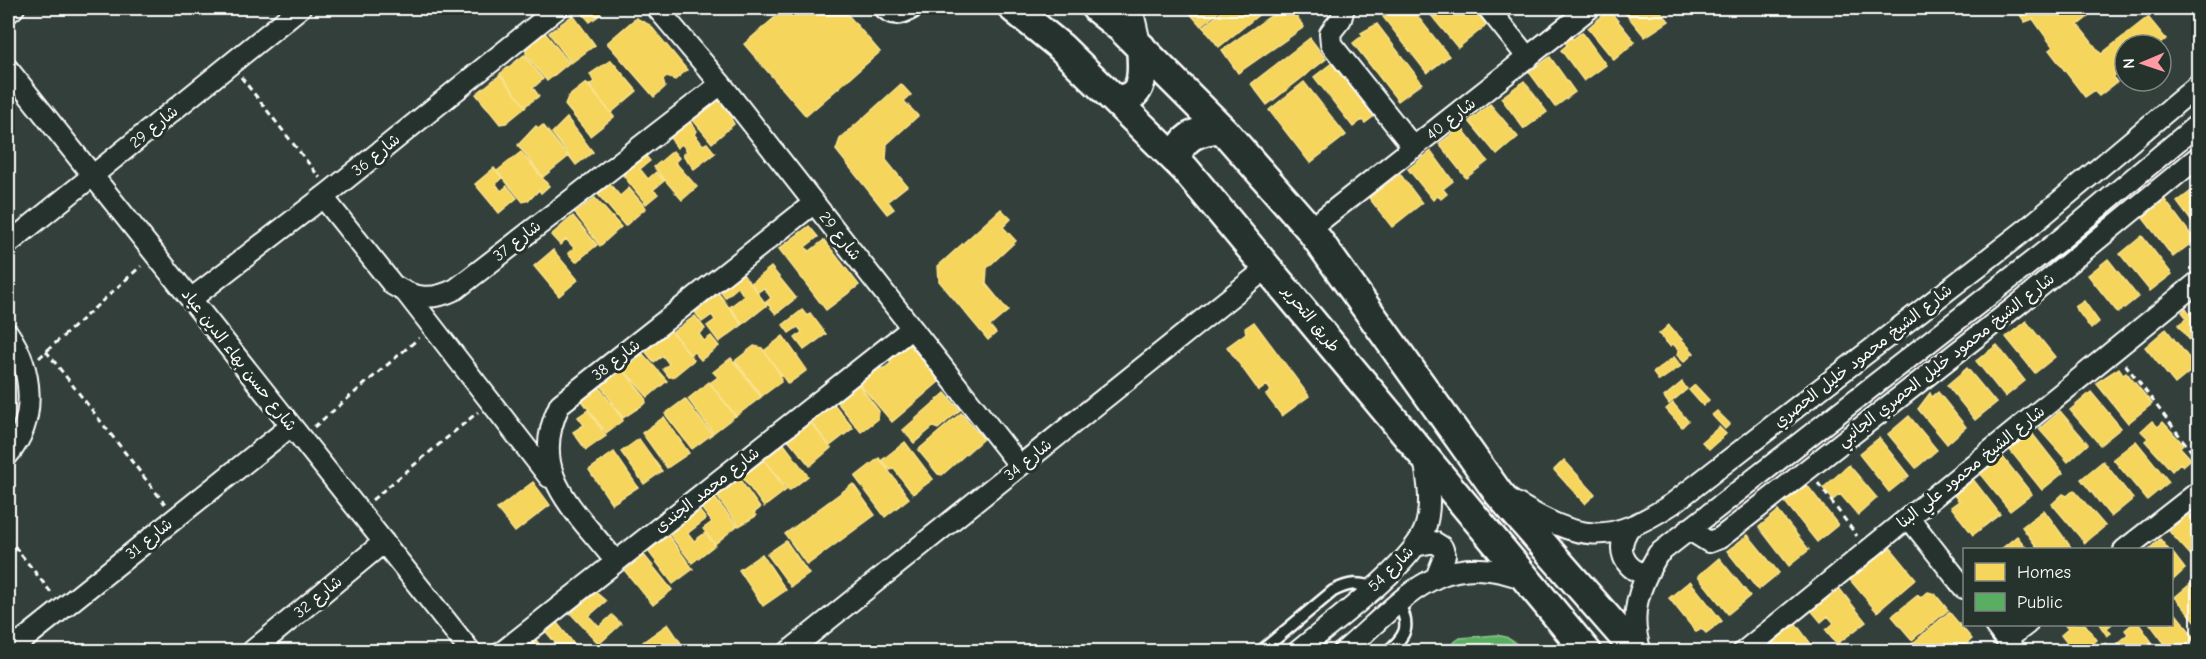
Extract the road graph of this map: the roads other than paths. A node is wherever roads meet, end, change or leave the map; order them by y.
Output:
1 (14, 8) edge
2 (300, 8) edge
3 (558, 8) edge
4 (658, 8) edge
5 (877, 8) edge
6 (921, 8) edge
7 (1013, 8) edge
8 (1096, 8) edge
9 (1132, 8) edge
10 (1344, 8) edge
11 (1488, 8) edge
12 (1590, 8) edge
13 (8, 13) edge
14 (1141, 47) junction
15 (1528, 58) junction
16 (8, 69) edge
17 (721, 84) junction
18 (2199, 85) edge
19 (1114, 99) junction
20 (2199, 124) edge
21 (1221, 128) junction
22 (1414, 148) junction
23 (2199, 157) edge
24 (1176, 160) junction
25 (93, 176) junction
26 (327, 194) junction
27 (814, 203) junction
28 (1310, 229) junction
29 (8, 244) edge
30 (1268, 267) junction
31 (2199, 282) edge
32 (407, 294) junction
33 (190, 299) junction
34 (912, 328) junction
35 (8, 333) edge
36 (296, 432) junction
37 (8, 455) edge
38 (1424, 458) junction
39 (1020, 466) junction
40 (560, 491) junction
41 (2199, 492) edge
42 (1499, 494) junction
43 (1909, 518) junction
44 (1629, 528) junction
45 (1688, 529) junction
46 (384, 543) junction
47 (1415, 546) junction
48 (2125, 548) edge
49 (616, 562) junction
50 (1437, 575) junction
51 (1646, 575) junction
52 (1528, 581) junction
53 (1963, 586) edge
54 (1374, 588) junction
55 (1399, 604) junction
56 (1996, 626) edge
57 (2026, 626) edge
58 (2011, 646) edge
59 (8, 651) edge
60 (251, 651) edge
61 (471, 651) edge
62 (502, 651) edge
63 (788, 651) edge
64 (1260, 651) edge
65 (1297, 651) edge
66 (1343, 651) edge
67 (1387, 651) edge
68 (1587, 651) edge
69 (1639, 651) edge
70 (1743, 651) edge

1 - 13 street
2 - 25 street, شارع 29
3 - 26 street, شارع 36
4 - 17 street, شارع 29
5 - 6 lane
7 - 19 street, طريق التحرير
8 - 14 street
9 - 14 street
10 - 22 street
11 - 15 street
12 - 15 street, شارع 40
14 - 19 street
14 - 21 street
15 - 22 street, شارع 40
16 - 25 street, شارع حسن بهاء الدين عياد
17 - 27 street, شارع 29
17 - 32 street, شارع 37
18 - 44 street, شارع الشيخ محمود خليل الحصري
19 - 24 street, طريق التحرير
20 - 45 street, شارع الشيخ محمود خليل الحصري
21 - 24 street
21 - 28 street
22 - 28 street, شارع 40
23 - 45 street, شارع الشيخ محمود خليل الحصري الجانبي
24 - 30 street, طريق التحرير
25 - 29 street, شارع 29
25 - 33 street, شارع حسن بهاء الدين عياد
26 - 32 street
26 - 33 street, شارع 36
27 - 34 street, شارع 29
27 - 40 street, شارع 38
28 - 42 street
30 - 38 street, طريق التحرير
30 - 39 street, شارع 34
31 - 43 street, شارع الشيخ محمود علي البنا
32 - 40 street
33 - 36 street, شارع حسن بهاء الدين عياد
34 - 39 street, شارع 29
34 - 49 street, شارع محمد الجندى
35 - 37 street
36 - 46 street, شارع حسن بهاء الدين عياد
36 - 59 street, شارع 31
38 - 47 street, شارع 54
38 - 52 street, طريق التحرير
39 - 63 street, شارع 34
40 - 49 street, شارع 38
41 - 48 street
42 - 44 street, شارع الشيخ محمود خليل الحصري
42 - 69 street
43 - 53 street
43 - 70 street, شارع الشيخ محمود علي البنا
44 - 51 street
45 - 51 street, شارع الشيخ محمود خليل الحصري
46 - 60 street, شارع 32
46 - 61 street, شارع حسن بهاء الدين عياد
47 - 50 street
47 - 54 street, شارع 54
49 - 62 street, شارع محمد الجندى
50 - 52 street, شارع 54
50 - 55 street, شارع 54
51 - 69 street, شارع الشيخ محمود خليل الحصري
52 - 68 street, طريق التحرير
54 - 64 lane
54 - 65 street, شارع 54
55 - 66 street, شارع 54
55 - 67 lane
56 - 58 street
57 - 58 street

